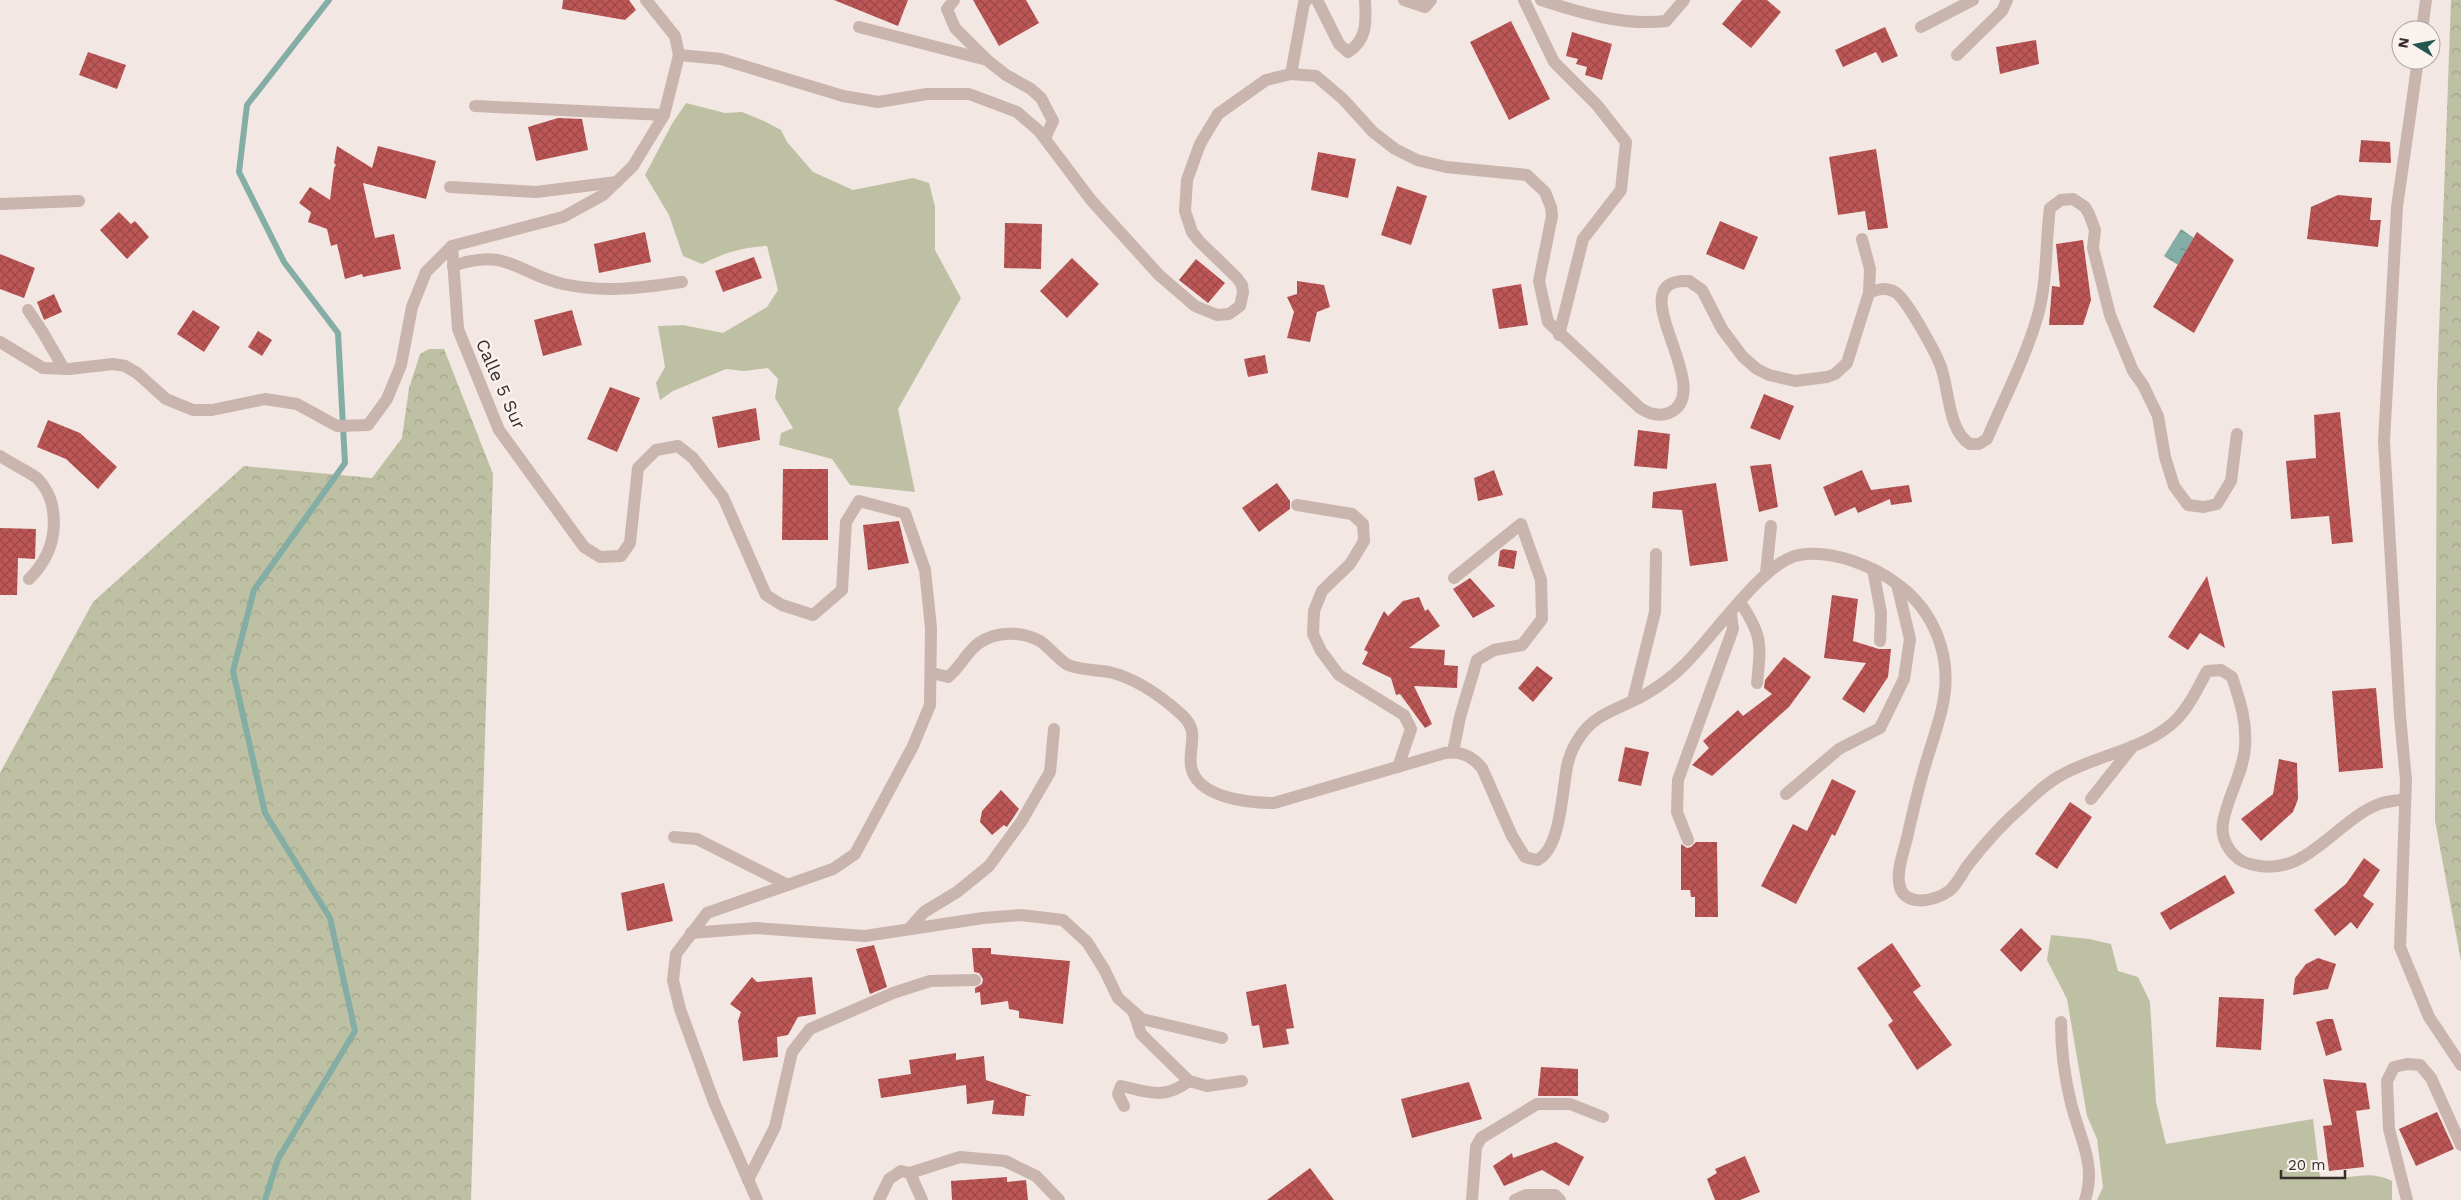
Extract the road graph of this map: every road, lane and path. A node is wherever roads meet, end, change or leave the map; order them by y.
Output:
1 (646, 0) edge
2 (954, 0) edge
3 (1307, 0) edge
4 (1317, 0) edge
5 (1365, 0) edge
6 (1404, 0) edge
7 (1431, 0) edge
8 (1524, 0) edge
9 (1541, 0) edge
10 (1684, 0) edge
11 (1973, 0) edge
12 (2007, 0) edge
13 (2426, 0) edge
14 (2423, 20) edge
15 (859, 27) dead end
16 (1921, 27) dead end
17 (679, 55) junction
18 (1957, 55) dead end
19 (986, 60) junction
20 (2417, 70) edge
21 (1291, 74) junction
22 (475, 106) dead end
23 (664, 115) junction
24 (1044, 138) junction
25 (617, 182) junction
26 (450, 187) dead end
27 (79, 201) dead end
28 (0, 204) edge
29 (1862, 239) dead end
30 (452, 246) junction
31 (453, 266) junction
32 (682, 282) dead end
33 (1869, 293) junction
34 (28, 310) dead end
35 (1559, 335) junction
36 (0, 342) edge
37 (64, 369) junction
38 (2236, 434) dead end
39 (0, 456) edge
40 (1297, 505) dead end
41 (1771, 526) dead end
42 (1656, 554) dead end
43 (1873, 569) junction
44 (1766, 573) junction
45 (1454, 578) dead end
46 (29, 579) dead end
47 (1897, 584) junction
48 (1740, 602) junction
49 (1731, 614) junction
50 (1880, 641) dead end
51 (932, 673) junction
52 (1756, 683) dead end
53 (1633, 700) junction
54 (1054, 729) dead end
55 (2133, 746) junction
56 (1452, 752) junction
57 (1398, 767) junction
58 (1786, 794) dead end
59 (2091, 799) dead end
60 (2405, 799) junction
61 (674, 837) dead end
62 (1688, 840) dead end
63 (788, 885) junction
64 (909, 929) junction
65 (690, 933) junction
66 (974, 980) dead end
67 (1134, 1013) junction
68 (2061, 1022) dead end
69 (1222, 1038) dead end
70 (2461, 1065) edge
71 (1189, 1081) junction
72 (1242, 1081) dead end
73 (1124, 1106) dead end
74 (1603, 1117) dead end
75 (2461, 1145) edge
76 (910, 1174) junction
77 (748, 1180) junction
78 (757, 1200) edge
79 (879, 1200) edge
80 (922, 1200) edge
81 (1059, 1200) edge
82 (1472, 1200) edge
83 (1515, 1200) edge
84 (1560, 1200) edge
85 (2085, 1200) edge
86 (2407, 1200) edge

1 - 17 street
2 - 19 street
3 - 21 street
4 - 5 street
6 - 7 street
8 - 35 street
9 - 10 street
11 - 16 street
12 - 18 street
13 - 14 street
15 - 19 street
17 - 23 street
17 - 24 street
19 - 24 street
20 - 60 street
21 - 24 street
21 - 35 street
22 - 23 street
23 - 25 street
25 - 26 street
25 - 30 street
27 - 28 street
29 - 33 street
30 - 31 street, Calle 5 Sur
30 - 37 street
31 - 32 street
31 - 51 street, Calle 5 Sur
33 - 35 street
33 - 38 street
34 - 37 street
36 - 37 street
39 - 46 street
40 - 57 street
41 - 44 street
42 - 53 street
43 - 44 street
43 - 47 street
43 - 50 street
44 - 48 street
45 - 56 street
47 - 55 street
47 - 58 street
48 - 49 street
48 - 52 street
49 - 53 street
49 - 62 street
51 - 57 street
51 - 63 street
53 - 56 street
54 - 64 street
55 - 59 street
55 - 60 street
56 - 57 street
60 - 70 street
61 - 63 street
63 - 65 street
64 - 65 street
64 - 67 street
65 - 77 street
66 - 77 street
67 - 69 street
67 - 71 street
68 - 85 street
71 - 72 street
71 - 73 street
74 - 82 street
75 - 86 street
76 - 79 street
76 - 80 street
76 - 81 street
77 - 78 street
83 - 84 street

